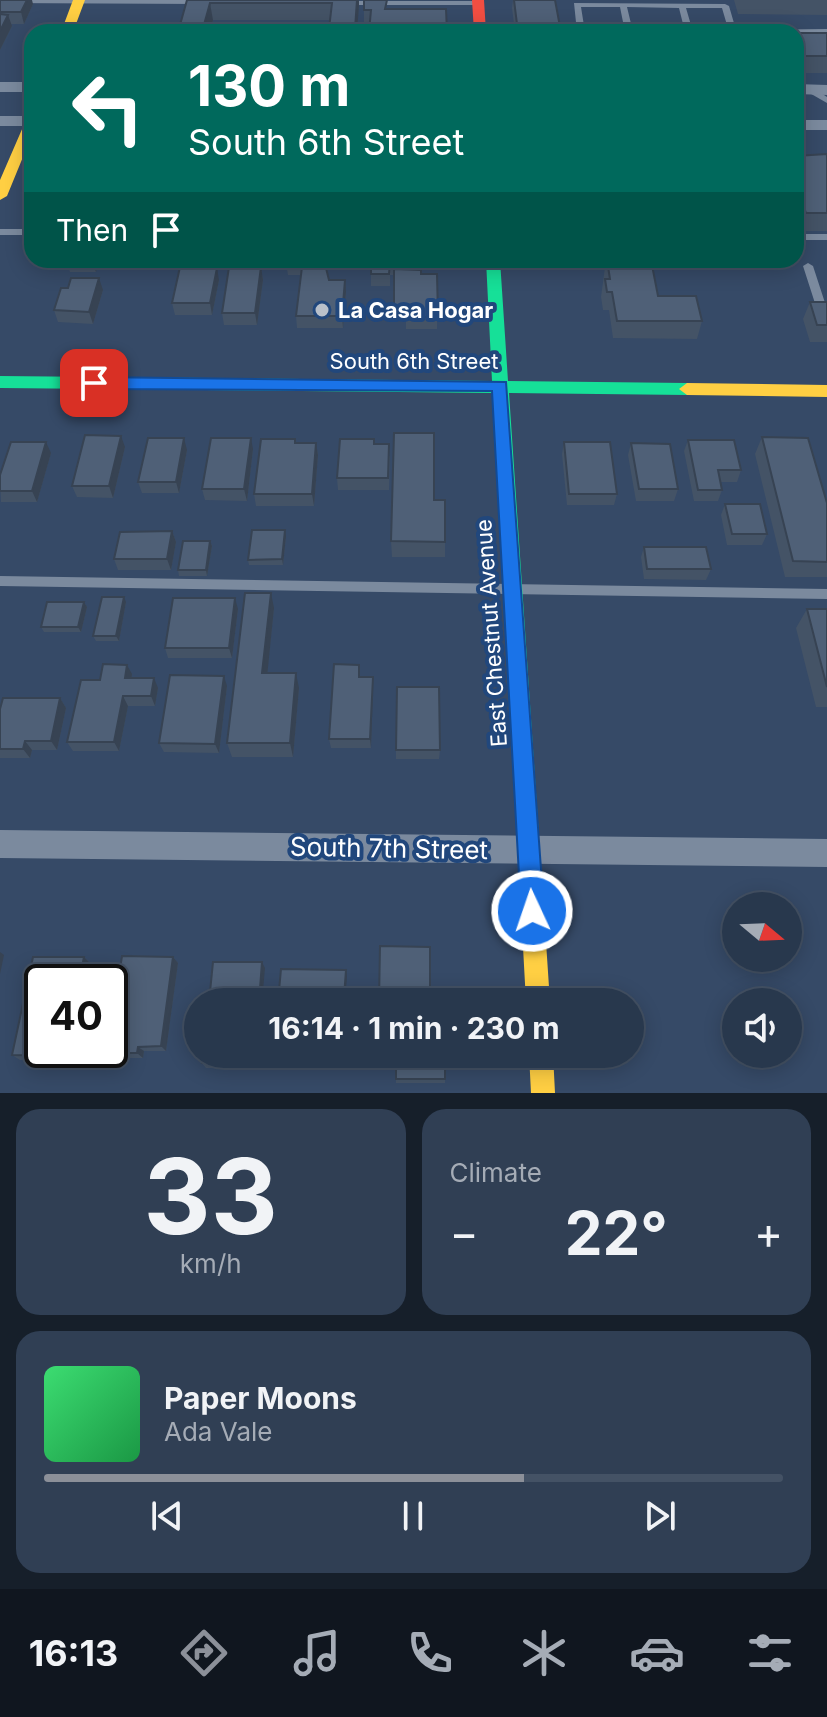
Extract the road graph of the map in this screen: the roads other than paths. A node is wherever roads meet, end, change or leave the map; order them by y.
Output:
1 (0, 1) edge
2 (79, 1) edge
3 (207, 2) edge
4 (478, 2) edge
5 (334, 3) edge
6 (623, 5) junction
7 (682, 6) junction
8 (70, 24) edge
9 (479, 24) edge
10 (580, 24) edge
11 (627, 24) edge
12 (687, 24) edge
13 (731, 24) edge
14 (804, 31) edge
15 (827, 31) edge
16 (0, 87) edge
17 (24, 87) edge
18 (804, 89) edge
19 (804, 90) edge
20 (827, 90) edge
21 (827, 101) edge
22 (0, 121) edge
23 (24, 121) edge
24 (825, 123) edge
25 (804, 124) edge
26 (24, 140) edge
27 (0, 196) edge
28 (0, 232) edge
29 (24, 232) edge
30 (804, 237) edge
31 (827, 237) edge
32 (808, 266) dead end
33 (493, 268) edge
34 (827, 325) edge
35 (0, 382) edge
36 (500, 386) junction
37 (826, 395) edge
38 (0, 581) edge
39 (512, 588) junction
40 (827, 594) edge
41 (0, 844) edge
42 (529, 850) junction
43 (827, 853) edge
44 (537, 988) edge
45 (542, 1068) edge
46 (543, 1093) edge

1 - 2 lane
2 - 3 lane
2 - 8 street
4 - 5 lane
4 - 9 street
6 - 7 lane
6 - 10 lane
6 - 11 lane
7 - 12 lane
7 - 13 lane
14 - 15 lane
16 - 17 street
18 - 20 street
19 - 21 lane
22 - 23 street
24 - 25 street
26 - 27 street
28 - 29 lane
30 - 31 lane
32 - 34 lane
33 - 36 street, East Chestnut Avenue
35 - 36 street, South 6th Street
36 - 37 street, South 6th Street
36 - 39 street, East Chestnut Avenue
38 - 39 lane
39 - 40 lane
39 - 42 street, East Chestnut Avenue
41 - 42 street, South 7th Street
42 - 43 street, South 7th Street
42 - 44 street, East Chestnut Avenue
45 - 46 street

